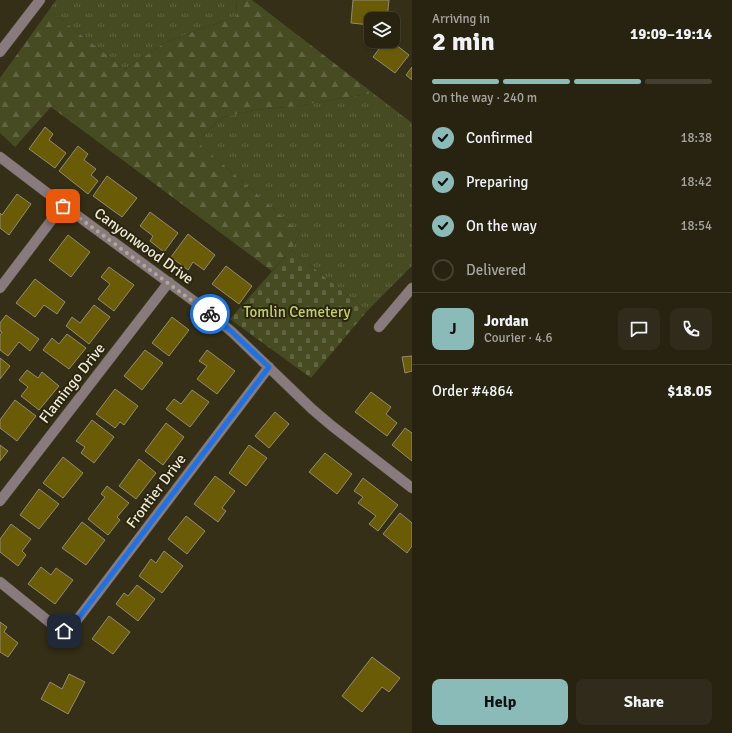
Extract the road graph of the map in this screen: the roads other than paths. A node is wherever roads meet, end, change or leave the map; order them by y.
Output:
1 (40, 0) edge
2 (0, 52) edge
3 (0, 157) edge
4 (63, 206) junction
5 (169, 282) junction
6 (0, 288) edge
7 (412, 288) edge
8 (379, 327) dead end
9 (269, 367) junction
10 (412, 488) edge
11 (0, 501) edge
12 (0, 582) edge

1 - 2 street
3 - 4 street, Canyonwood Drive
4 - 5 street, Canyonwood Drive
4 - 6 street
5 - 9 street, Canyonwood Drive
5 - 11 street, Flamingo Drive
7 - 8 street
9 - 10 street, Canyonwood Drive
9 - 12 street, Frontier Drive

